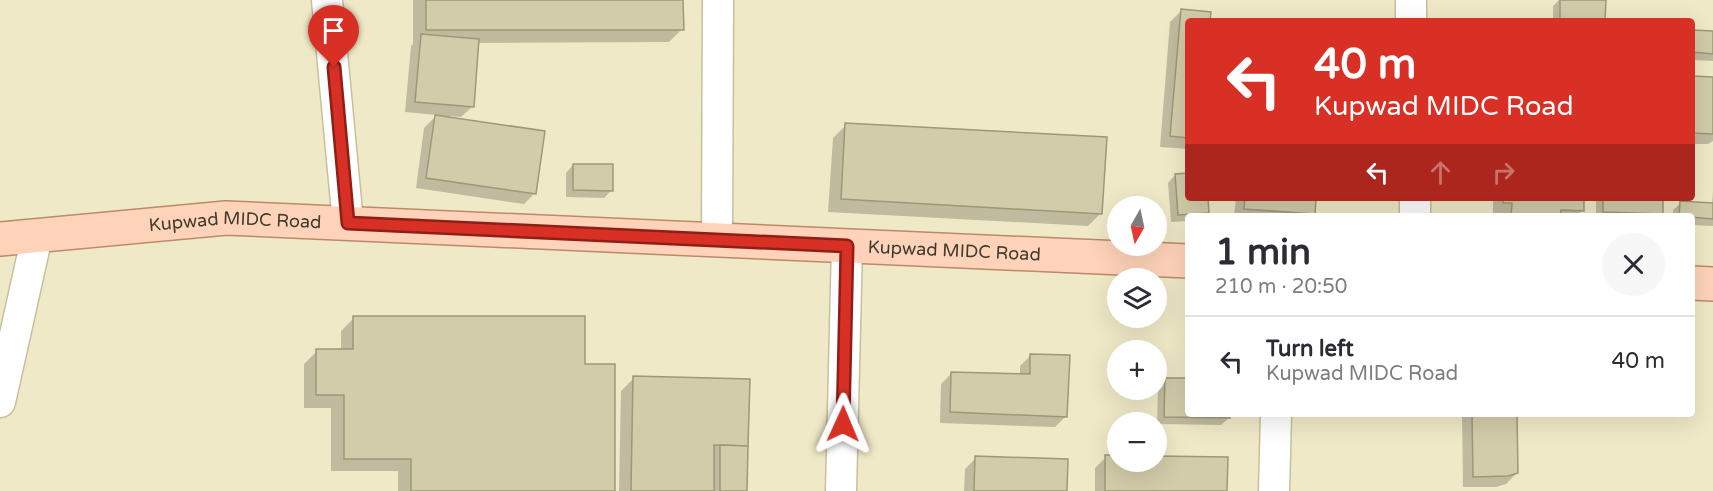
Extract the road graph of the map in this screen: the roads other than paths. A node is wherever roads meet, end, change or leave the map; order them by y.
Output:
1 (327, 0) edge
2 (718, 0) edge
3 (1411, 0) edge
4 (1411, 18) edge
5 (348, 223) junction
6 (37, 236) junction
7 (0, 239) edge
8 (717, 240) junction
9 (847, 246) junction
10 (1185, 261) edge
11 (1695, 283) edge
12 (1713, 284) edge
13 (0, 402) edge
14 (1276, 417) edge
15 (841, 491) edge
16 (1274, 491) edge

1 - 5 street
2 - 8 street
3 - 4 street
5 - 6 main road, Kupwad MIDC Road
5 - 8 main road, Kupwad MIDC Road
6 - 7 main road, Kupwad MIDC Road
6 - 13 street
8 - 9 main road, Kupwad MIDC Road
9 - 10 main road, Kupwad MIDC Road
9 - 15 street
11 - 12 main road
14 - 16 street

